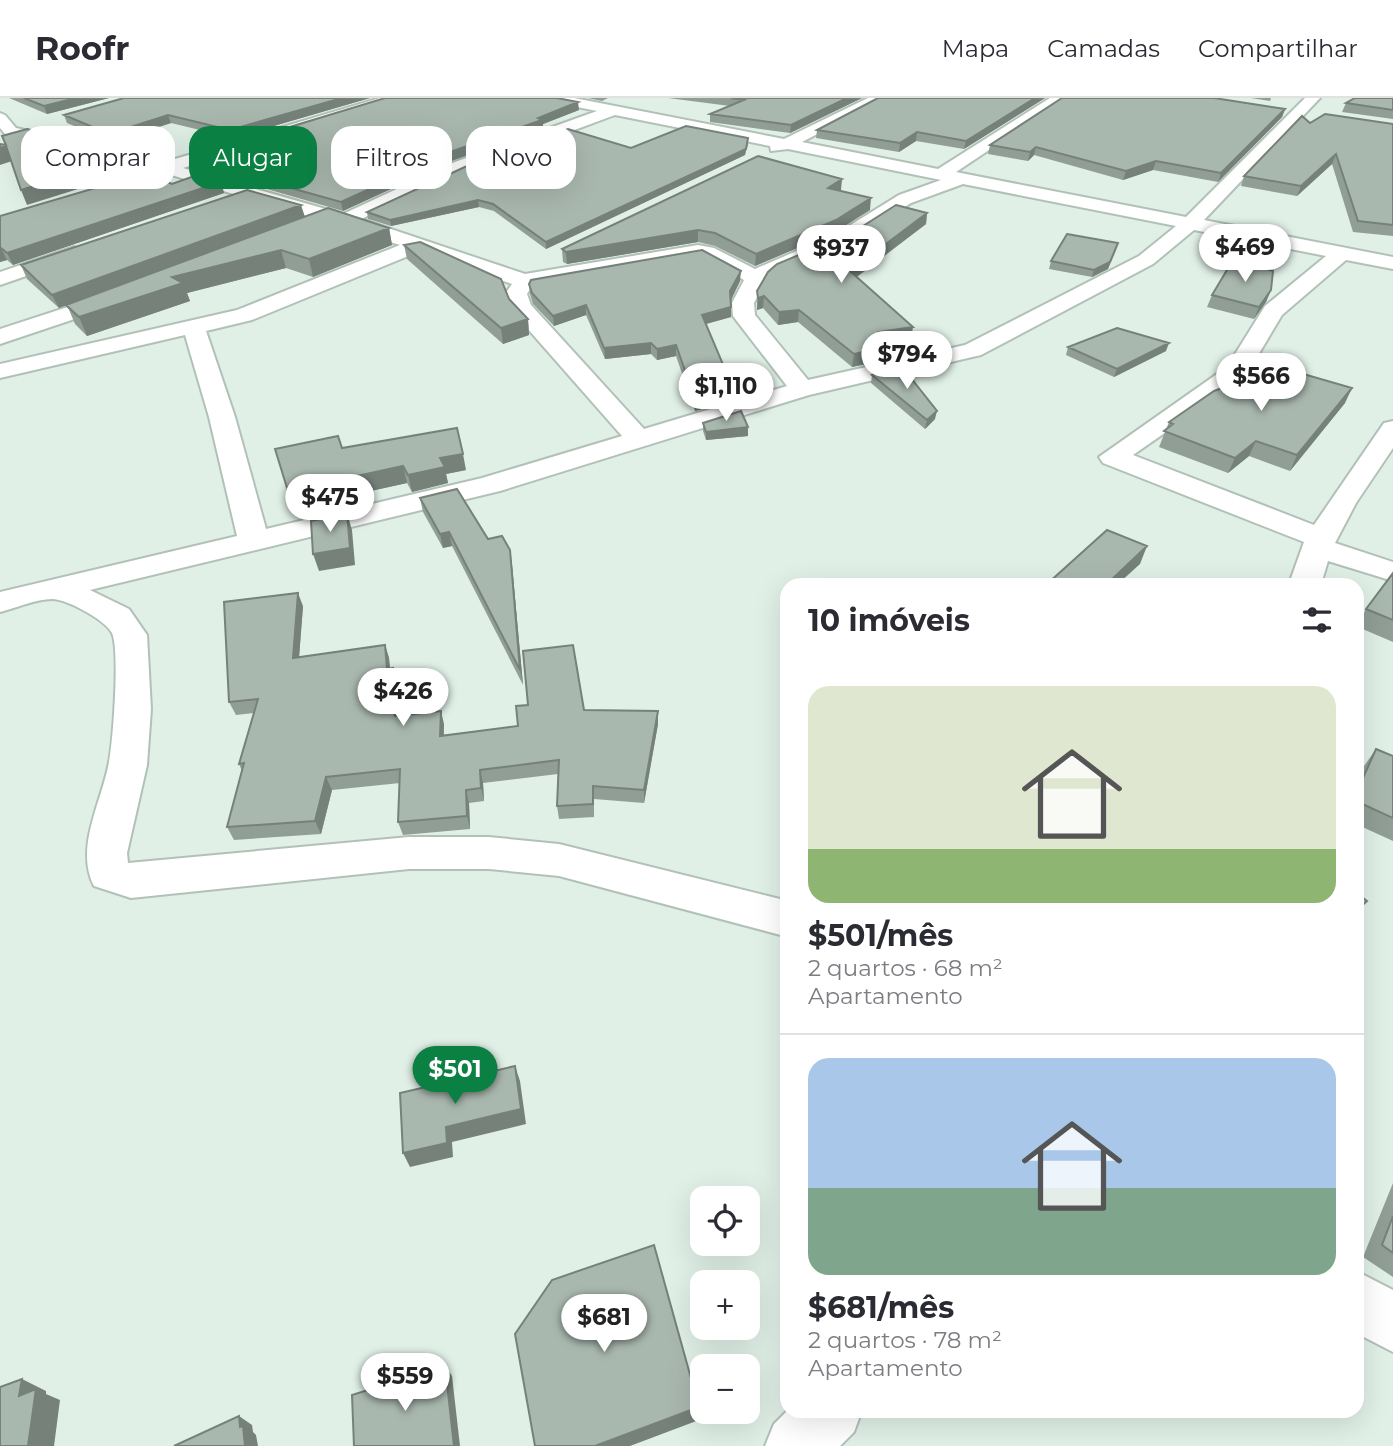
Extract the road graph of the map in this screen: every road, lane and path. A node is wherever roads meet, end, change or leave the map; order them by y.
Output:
1 (395, 98) edge
2 (552, 98) edge
3 (644, 98) edge
4 (879, 98) edge
5 (1060, 98) edge
6 (1313, 98) edge
7 (614, 111) junction
8 (48, 121) edge
9 (4, 128) edge
10 (21, 132) edge
11 (784, 144) junction
12 (760, 156) edge
13 (175, 163) edge
14 (175, 171) edge
15 (941, 174) junction
16 (962, 178) junction
17 (250, 193) junction
18 (224, 202) edge
19 (337, 218) junction
20 (1191, 223) junction
21 (304, 226) edge
22 (418, 245) junction
23 (94, 246) edge
24 (1342, 253) junction
25 (558, 255) dead end
26 (1393, 263) edge
27 (756, 278) junction
28 (0, 279) edge
29 (517, 279) junction
30 (139, 289) edge
31 (194, 329) junction
32 (0, 337) edge
33 (0, 370) edge
34 (802, 389) junction
35 (1393, 429) edge
36 (639, 439) junction
37 (254, 542) junction
38 (1319, 543) junction
39 (1393, 572) edge
40 (1307, 578) edge
41 (56, 589) junction
42 (0, 602) edge
43 (780, 917) edge
44 (1364, 1305) edge
45 (1393, 1322) edge
46 (824, 1418) edge
47 (796, 1446) edge

1 - 13 street
2 - 7 street
3 - 7 street
4 - 11 street
5 - 15 street
6 - 20 street
7 - 11 street
7 - 19 street
8 - 9 street
9 - 10 street
11 - 12 street
11 - 15 street
14 - 17 street
15 - 16 street
16 - 20 street
16 - 27 street
17 - 18 street
17 - 19 street
19 - 21 street
19 - 22 street
20 - 24 street
20 - 34 street
22 - 29 street
22 - 31 street
23 - 28 street
24 - 26 street
24 - 38 street
25 - 29 street
27 - 29 street
27 - 34 street
29 - 36 street
30 - 32 street
31 - 33 street
31 - 37 street
34 - 36 street
35 - 38 street
36 - 37 street
37 - 41 street
38 - 39 street
38 - 40 street
41 - 42 street
41 - 43 street
44 - 45 street
46 - 47 street

